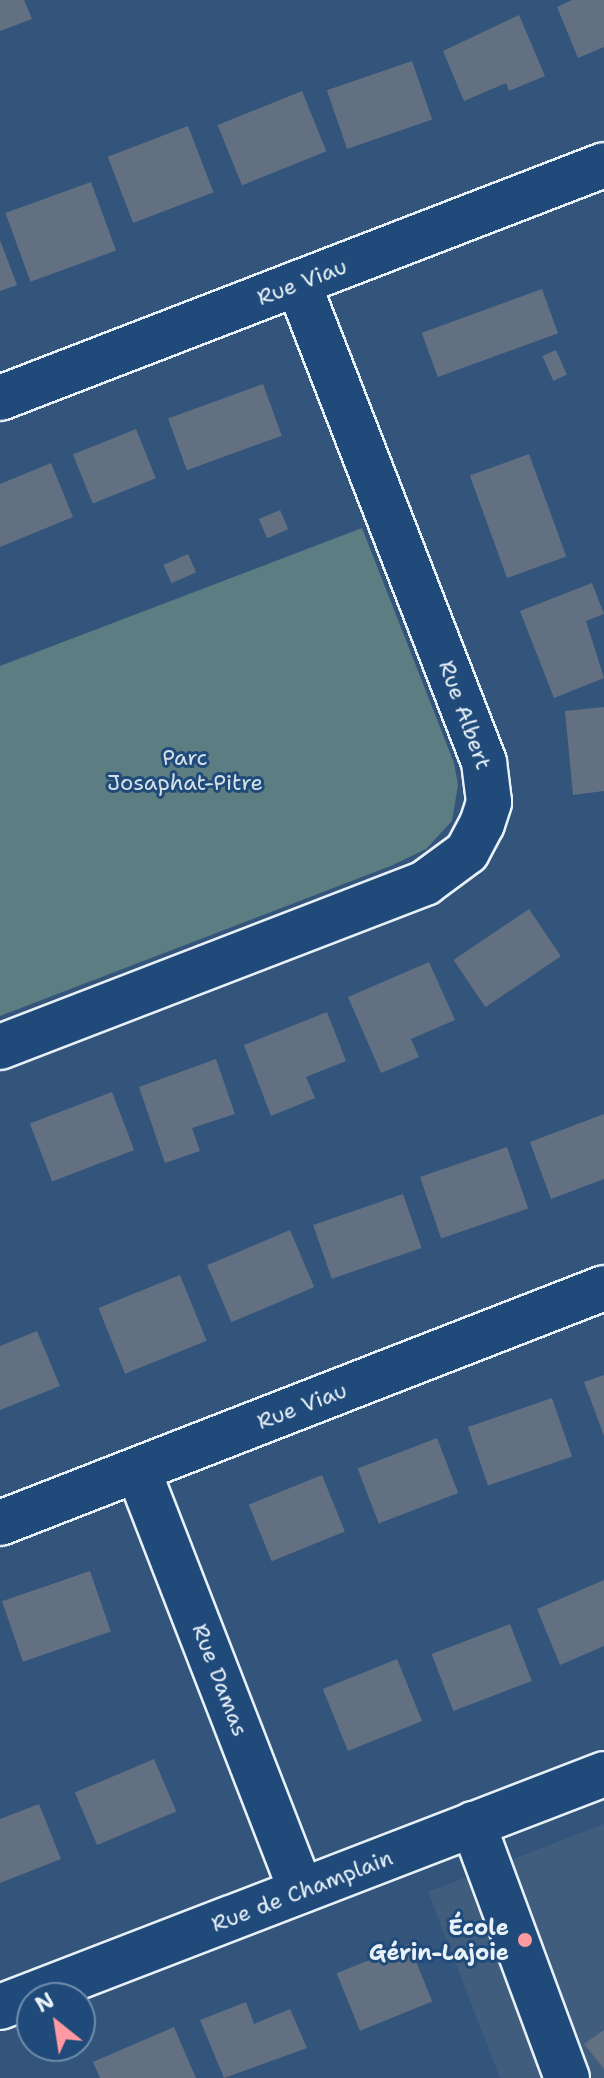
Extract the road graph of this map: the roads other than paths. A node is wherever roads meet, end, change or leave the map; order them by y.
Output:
1 (604, 165) edge
2 (298, 283) junction
3 (0, 398) edge
4 (0, 1047) edge
5 (604, 1288) edge
6 (138, 1470) junction
7 (0, 1523) edge
8 (604, 1774) edge
9 (473, 1824) junction
10 (301, 1891) junction
11 (0, 2007) edge
12 (567, 2078) edge

1 - 2 street, Rue Viau
2 - 3 street, Rue Viau
2 - 4 street, Rue Albert
5 - 6 street, Rue Viau
6 - 7 street, Rue Viau
6 - 10 street, Rue Damas
8 - 9 street, Rue de Champlain
9 - 10 street, Rue de Champlain
9 - 12 street
10 - 11 street, Rue de Champlain

